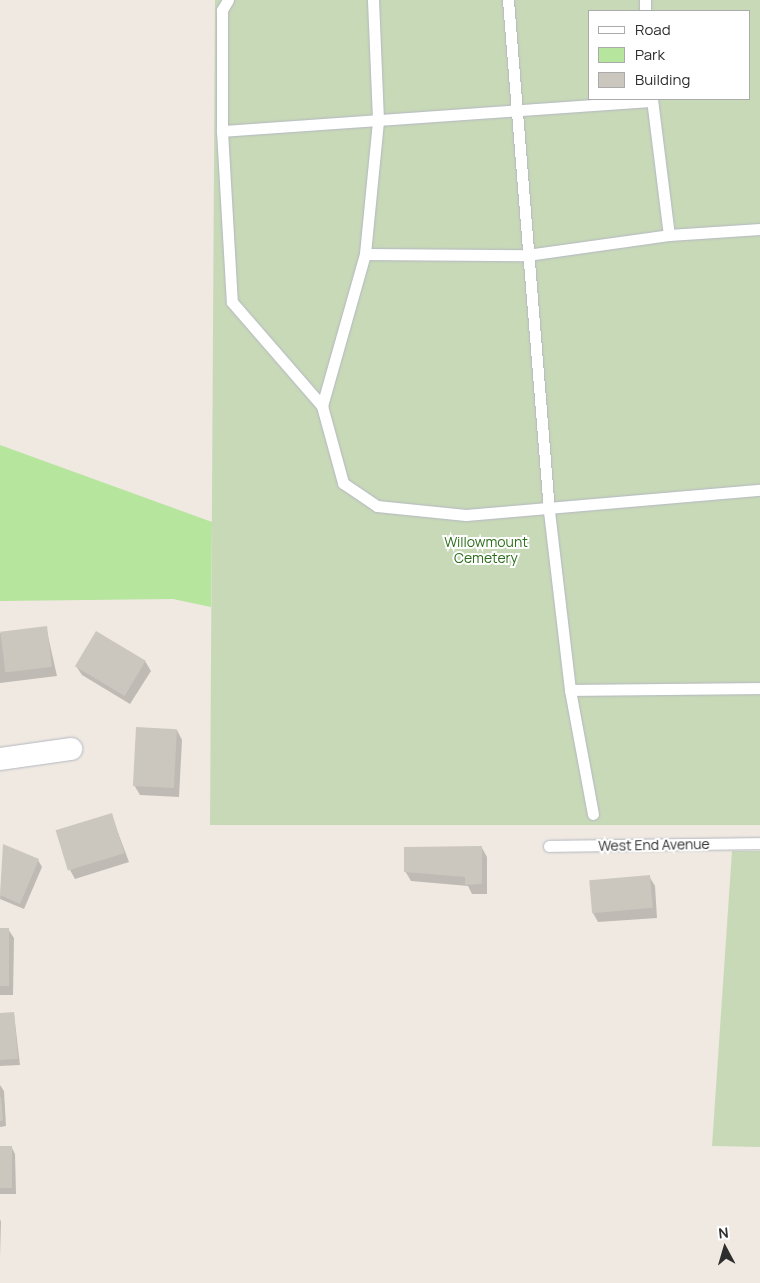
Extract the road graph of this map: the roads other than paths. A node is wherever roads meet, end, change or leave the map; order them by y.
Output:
1 (228, 0) edge
2 (373, 0) edge
3 (508, 0) edge
4 (652, 100) edge
5 (519, 114) junction
6 (378, 121) junction
7 (222, 131) junction
8 (760, 230) edge
9 (669, 234) junction
10 (365, 254) junction
11 (527, 255) junction
12 (322, 406) junction
13 (760, 490) edge
14 (549, 510) junction
15 (760, 688) edge
16 (570, 690) junction
17 (71, 748) dead end
18 (0, 759) edge
19 (593, 814) dead end
20 (760, 843) edge
21 (549, 846) dead end

1 - 7 lane
2 - 6 lane
3 - 5 lane
4 - 5 lane
4 - 9 lane
5 - 6 lane
5 - 11 lane
6 - 7 lane
6 - 10 lane
7 - 12 lane
8 - 9 lane
9 - 11 lane
10 - 11 lane
10 - 12 lane
11 - 14 lane
12 - 14 lane
13 - 14 lane
14 - 16 lane
15 - 16 lane
16 - 19 lane
17 - 18 street
20 - 21 lane, West End Avenue

